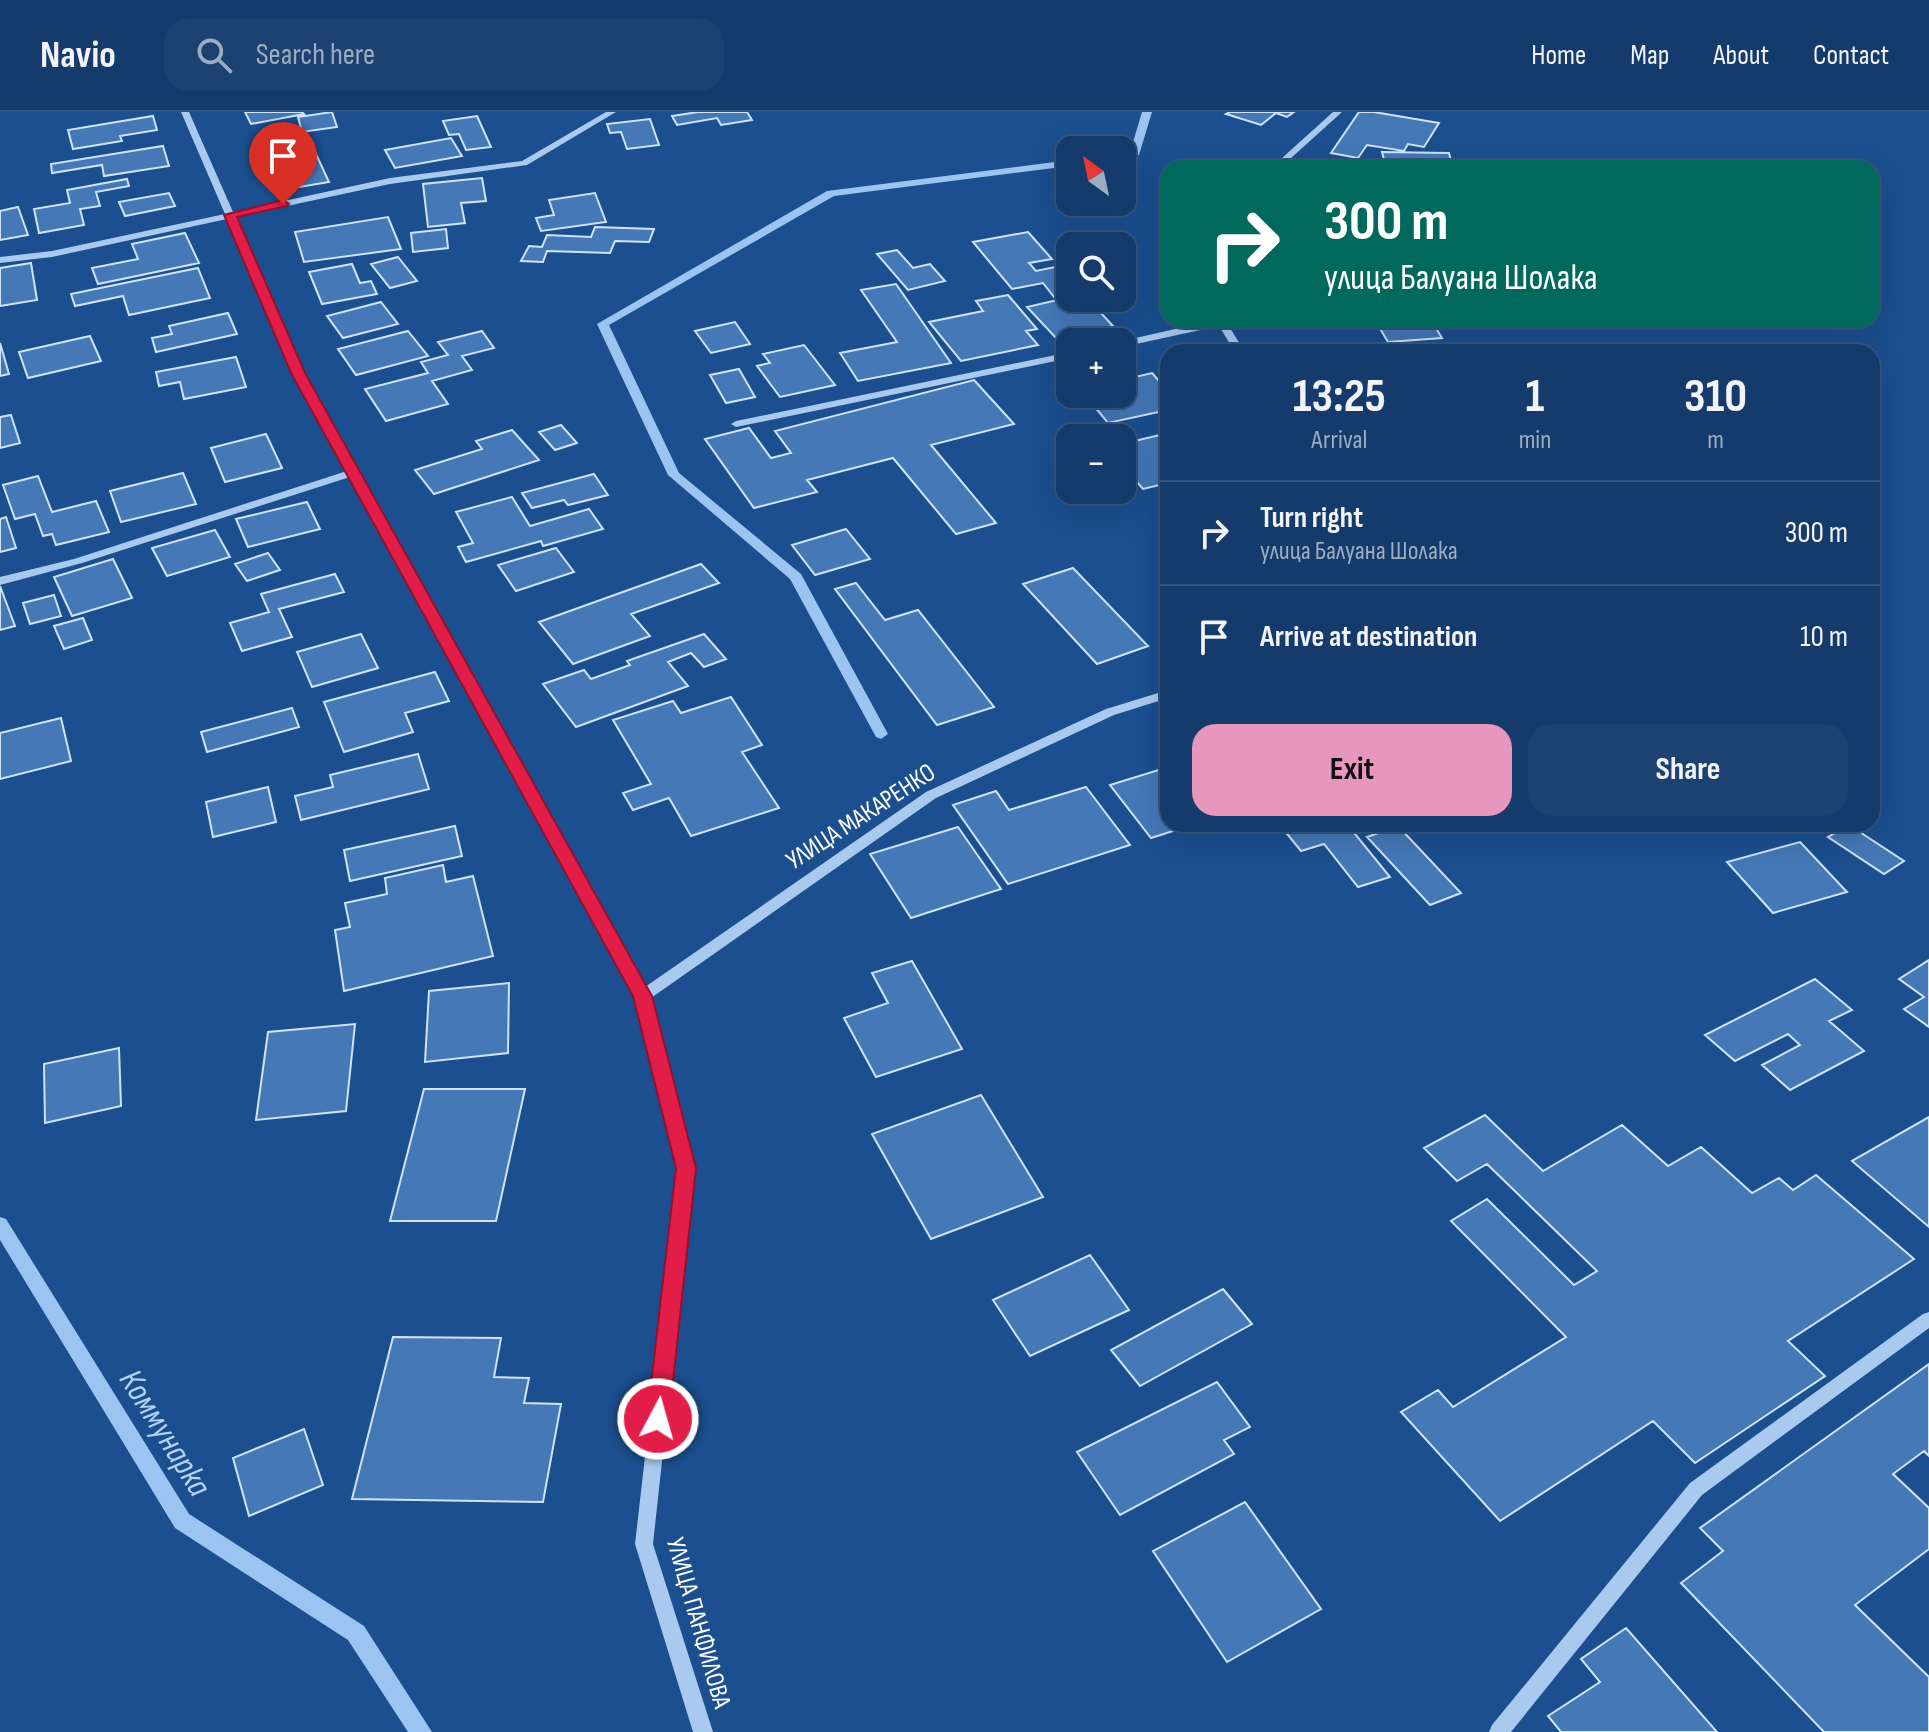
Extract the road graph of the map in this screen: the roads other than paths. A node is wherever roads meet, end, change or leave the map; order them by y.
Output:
1 (185, 112) edge
2 (612, 112) edge
3 (1338, 112) edge
4 (1284, 160) edge
5 (230, 215) junction
6 (0, 260) edge
7 (1193, 328) edge
8 (1136, 341) edge
9 (1056, 358) edge
10 (736, 424) dead end
11 (353, 473) junction
12 (0, 581) edge
13 (1160, 696) edge
14 (643, 996) junction
15 (1929, 1319) edge
16 (703, 1732) edge
17 (1499, 1732) edge

1 - 5 street, УЛИЦА ПАНФИЛОВА
2 - 5 street
3 - 4 street
5 - 6 street
5 - 11 street, УЛИЦА ПАНФИЛОВА
7 - 8 street
9 - 10 street
11 - 12 street
11 - 14 street, УЛИЦА ПАНФИЛОВА
13 - 14 street, УЛИЦА МАКАРЕНКО
14 - 16 street, УЛИЦА ПАНФИЛОВА
15 - 17 street

